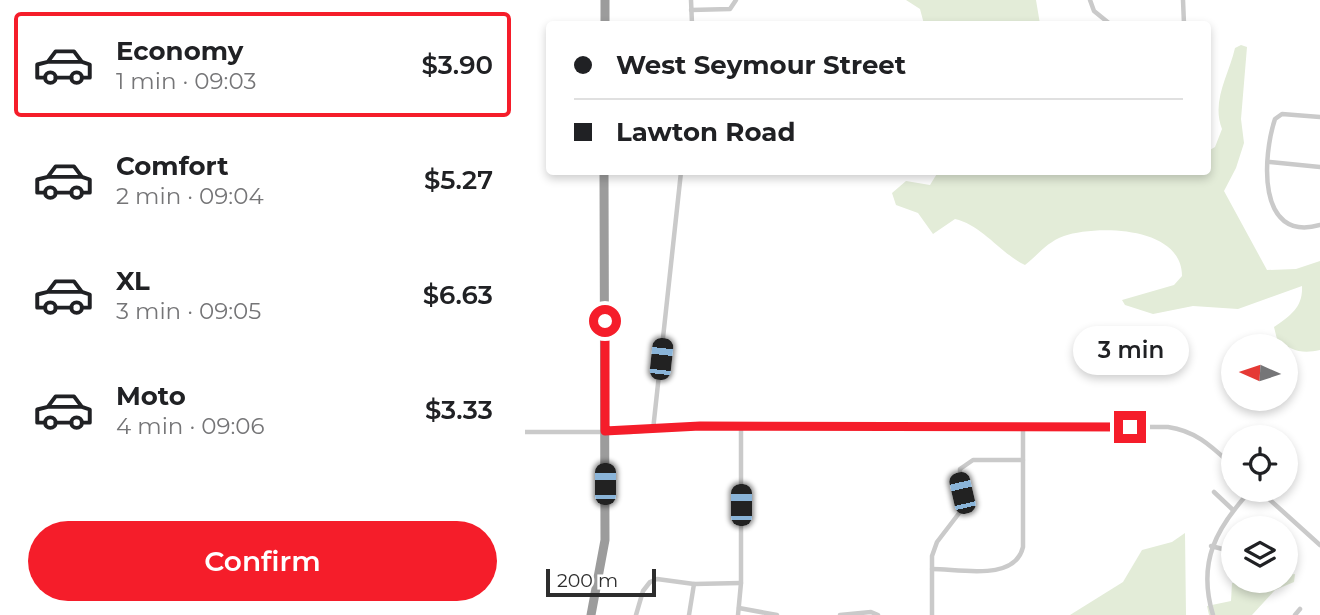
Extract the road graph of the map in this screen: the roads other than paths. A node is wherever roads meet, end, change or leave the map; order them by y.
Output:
1 (605, 0) edge
2 (691, 0) edge
3 (736, 0) edge
4 (1090, 0) edge
5 (1183, 0) edge
6 (691, 10) junction
7 (605, 21) edge
8 (692, 21) edge
9 (1107, 21) edge
10 (1184, 21) edge
11 (1320, 117) edge
12 (1270, 162) junction
13 (1320, 167) edge
14 (604, 175) edge
15 (681, 175) edge
16 (1320, 225) edge
17 (1023, 426) junction
18 (741, 427) junction
19 (653, 430) junction
20 (605, 431) junction
21 (525, 432) edge
22 (1221, 456) edge
23 (1023, 460) junction
24 (1214, 492) dead end
25 (1240, 502) edge
26 (1272, 502) edge
27 (1233, 510) junction
28 (1320, 545) edge
29 (1211, 546) junction
30 (1221, 549) edge
31 (932, 569) junction
32 (741, 583) junction
33 (694, 584) junction
34 (739, 608) junction
35 (1300, 609) dead end
36 (590, 615) edge
37 (636, 615) edge
38 (689, 615) edge
39 (738, 615) edge
40 (777, 615) edge
41 (840, 615) edge
42 (878, 615) edge
43 (932, 615) edge
44 (1213, 615) edge
45 (1295, 615) edge

1 - 7 highway
2 - 6 street
3 - 6 street
4 - 9 street
5 - 10 street
6 - 8 street
11 - 12 street
12 - 13 street
12 - 16 street
14 - 20 highway
15 - 19 street
17 - 18 street
17 - 22 street
17 - 23 street
18 - 19 street
18 - 32 street
19 - 20 street
20 - 21 street
20 - 36 highway
23 - 31 street
23 - 31 street
24 - 27 street
25 - 27 street
26 - 28 street
27 - 29 street
29 - 30 street
29 - 44 street
31 - 43 street
32 - 33 street
32 - 34 street
33 - 37 street
33 - 38 street
34 - 39 street
34 - 40 street
35 - 45 street
41 - 42 street

